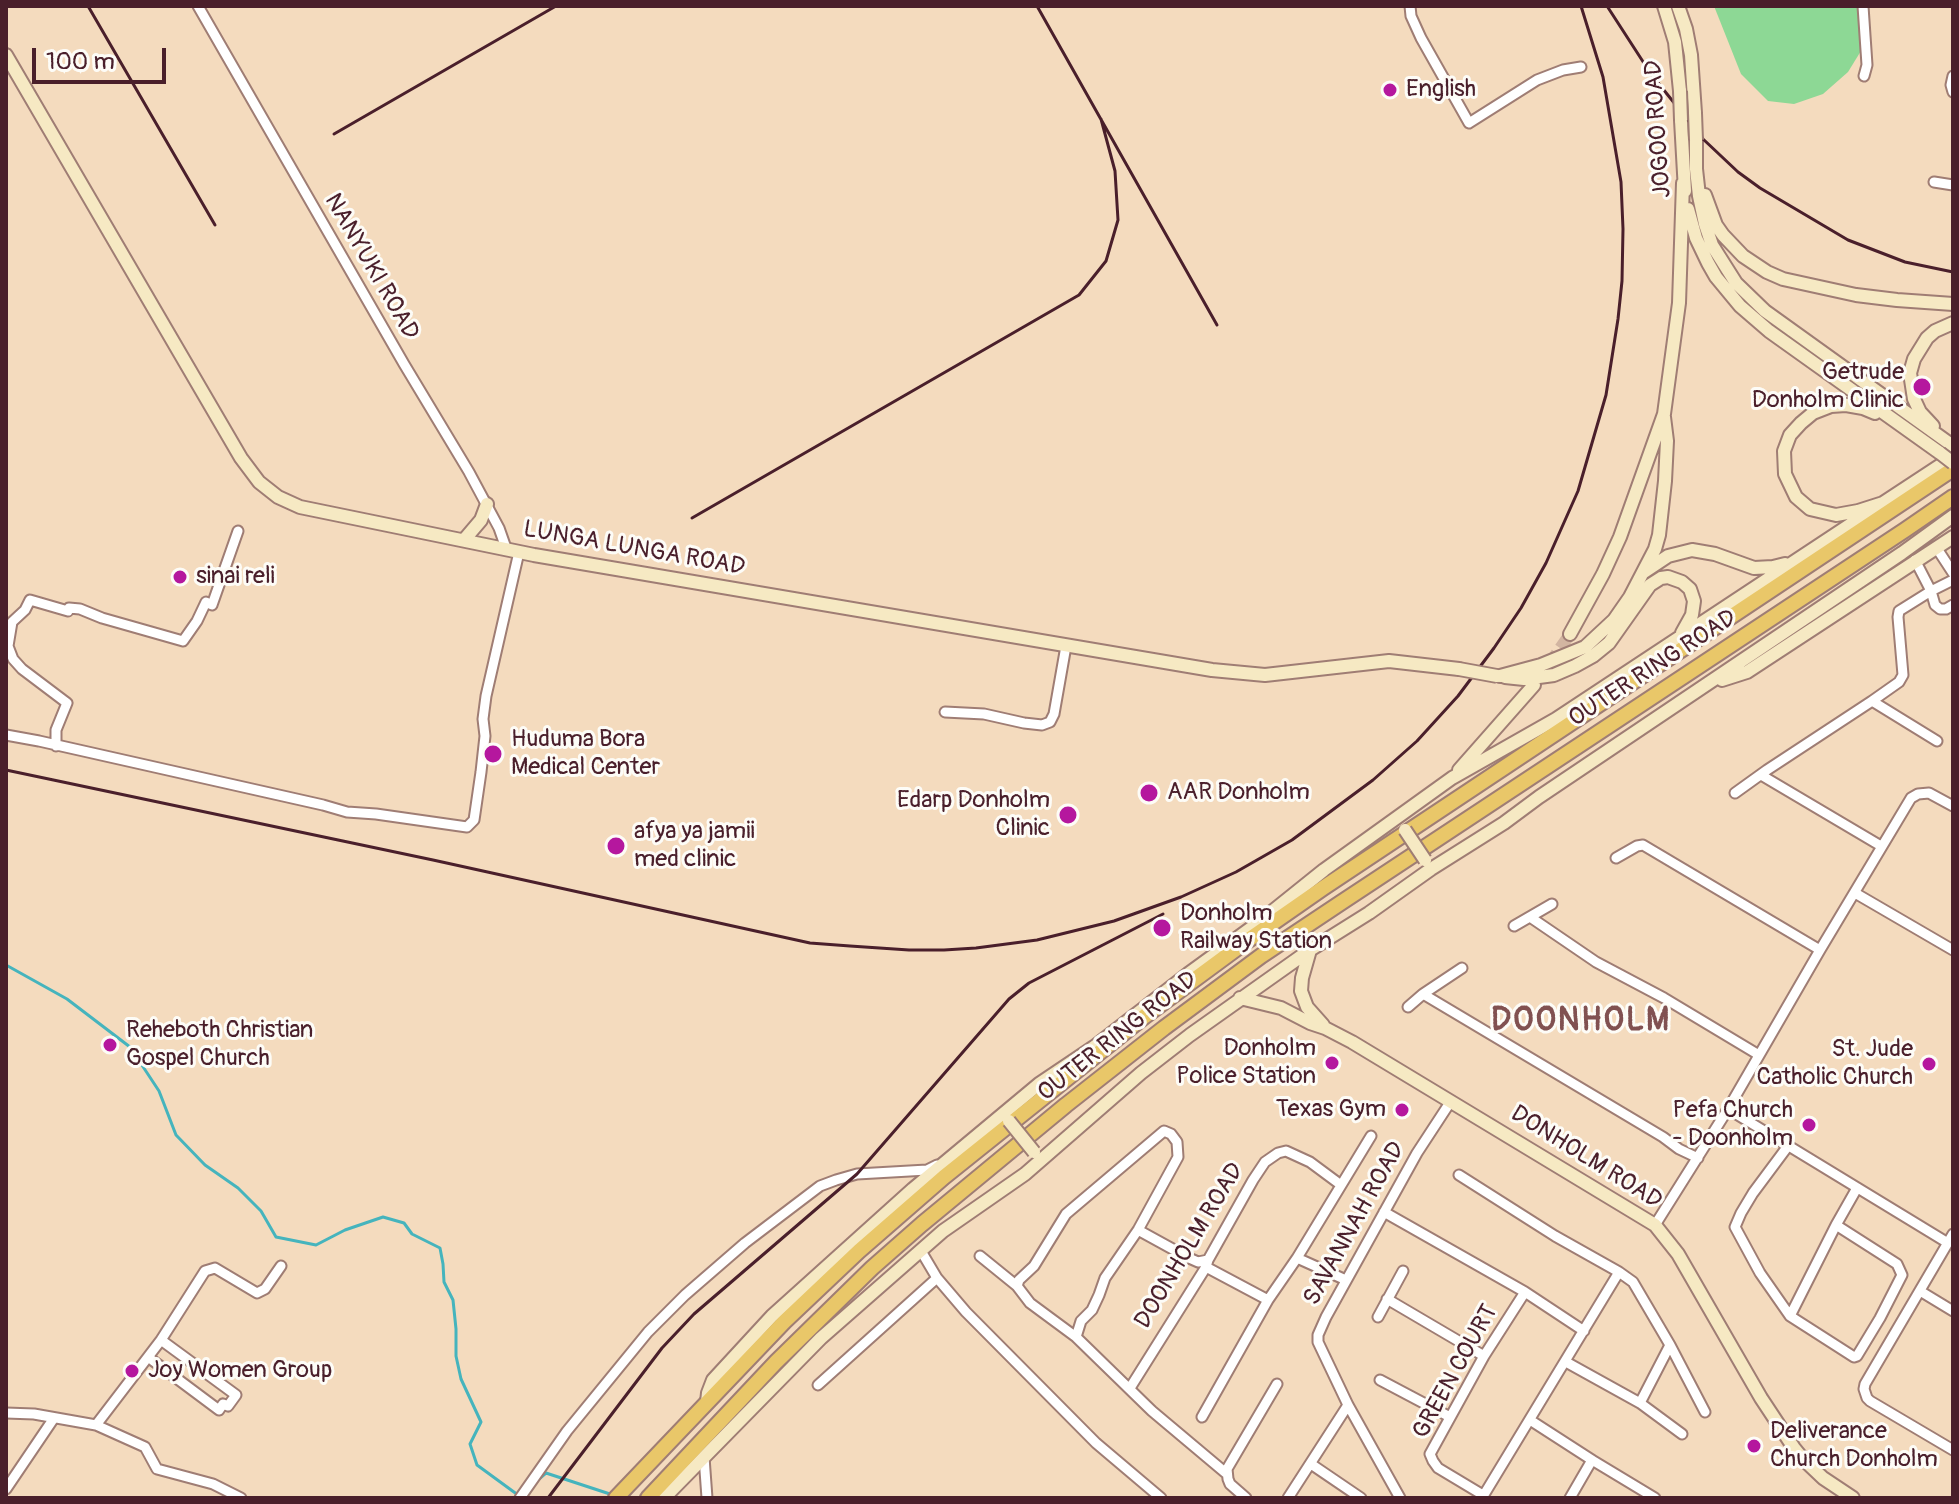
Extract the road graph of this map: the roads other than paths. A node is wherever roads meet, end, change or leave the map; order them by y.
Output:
1 (198, 6) edge
2 (1410, 6) edge
3 (1664, 6) edge
4 (1678, 6) edge
5 (1863, 6) edge
6 (6, 55) edge
7 (1581, 67) dead end
8 (1864, 76) dead end
9 (1953, 76) edge
10 (1953, 92) edge
11 (1696, 169) junction
12 (1934, 182) dead end
13 (1683, 183) junction
14 (1953, 185) edge
15 (1953, 304) edge
16 (1953, 323) edge
17 (1664, 414) junction
18 (1890, 418) junction
19 (1950, 443) edge
20 (1947, 455) edge
21 (1953, 466) edge
22 (1953, 497) edge
23 (1883, 503) junction
24 (487, 504) junction
25 (1953, 507) edge
26 (1953, 516) edge
27 (1905, 530) junction
28 (238, 531) dead end
29 (1953, 537) edge
30 (464, 540) junction
31 (1936, 547) junction
32 (513, 550) junction
33 (1804, 556) junction
34 (1915, 560) junction
35 (1953, 573) edge
36 (1642, 574) junction
37 (1953, 580) edge
38 (1931, 591) junction
39 (1953, 605) edge
40 (1570, 634) tunnel mouth
41 (1678, 639) junction
42 (1066, 646) junction
43 (1498, 676) junction
44 (1534, 685) dead end
45 (1700, 690) junction
46 (1872, 701) junction
47 (945, 712) dead end
48 (6, 735) edge
49 (1937, 741) dead end
50 (56, 746) junction
51 (1761, 775) junction
52 (1452, 778) junction
53 (1735, 793) dead end
54 (1953, 806) edge
55 (1401, 824) junction
56 (1881, 846) junction
57 (1616, 858) dead end
58 (1428, 864) junction
59 (1855, 893) junction
60 (1552, 904) dead end
61 (1530, 917) junction
62 (1514, 926) dead end
63 (1310, 950) junction
64 (1820, 950) junction
65 (1953, 950) edge
66 (1462, 968) dead end
67 (1423, 994) junction
68 (1240, 998) junction
69 (1408, 1007) dead end
70 (1325, 1028) junction
71 (1759, 1055) junction
72 (1451, 1101) junction
73 (1728, 1109) junction
74 (1006, 1117) junction
75 (1371, 1136) dead end
76 (1788, 1146) junction
77 (1037, 1157) junction
78 (1698, 1158) junction
79 (947, 1161) junction
80 (1459, 1175) dead end
81 (1341, 1185) junction
82 (1857, 1188) junction
83 (1384, 1212) junction
84 (1655, 1225) junction
85 (1836, 1225) junction
86 (1138, 1230) junction
87 (1950, 1238) edge
88 (921, 1251) junction
89 (980, 1256) dead end
90 (1297, 1258) junction
91 (1207, 1264) junction
92 (281, 1266) dead end
93 (1403, 1271) dead end
94 (1619, 1272) junction
95 (937, 1278) junction
96 (1346, 1280) junction
97 (1017, 1286) junction
98 (1920, 1291) junction
99 (1525, 1292) junction
100 (1387, 1299) junction
101 (1268, 1300) junction
102 (1953, 1311) edge
103 (1790, 1316) junction
104 (1378, 1317) dead end
105 (1584, 1331) junction
106 (1076, 1337) junction
107 (161, 1340) junction
108 (1670, 1345) junction
109 (1484, 1356) junction
110 (148, 1357) junction
111 (1566, 1362) junction
112 (1380, 1380) dead end
113 (1277, 1384) dead end
114 (818, 1385) dead end
115 (1130, 1388) junction
116 (707, 1402) junction
117 (1640, 1403) junction
118 (1348, 1405) junction
119 (1705, 1412) dead end
120 (6, 1413) edge
121 (1202, 1417) dead end
122 (1450, 1417) junction
123 (54, 1418) junction
124 (1530, 1420) junction
125 (96, 1425) junction
126 (1682, 1434) dead end
127 (1953, 1450) edge
128 (704, 1457) junction
129 (1592, 1460) junction
130 (1311, 1464) junction
131 (683, 1469) junction
132 (1227, 1474) junction
133 (6, 1489) edge
134 (1482, 1497) edge
135 (241, 1498) edge
136 (520, 1498) edge
137 (616, 1498) edge
138 (648, 1498) edge
139 (664, 1498) edge
140 (707, 1498) edge
141 (1161, 1498) edge
142 (1246, 1498) edge
143 (1288, 1498) edge
144 (1361, 1498) edge
145 (1400, 1498) edge
146 (1570, 1498) edge
147 (1653, 1498) edge
148 (1853, 1498) edge

1 - 24 street, NANYUKI ROAD
2 - 7 street
3 - 13 main road, JOGOO ROAD, bridge
4 - 11 main road, JOGOO ROAD, bridge
5 - 8 street
6 - 30 main road, LUNGA LUNGA ROAD
9 - 10 street
11 - 15 main road
11 - 19 main road, JOGOO ROAD
12 - 14 street
13 - 17 main road
13 - 18 main road, JOGOO ROAD
16 - 19 main road
17 - 36 main road, LUNGA LUNGA ROAD
17 - 40 main road
18 - 20 main road, JOGOO ROAD
18 - 23 main road
20 - 21 main road, JOGOO ROAD, bridge
20 - 23 main road, OUTER RING ROAD
21 - 116 main road, OUTER RING ROAD
22 - 27 main road, OUTER RING ROAD
23 - 33 main road, OUTER RING ROAD
24 - 30 main road
24 - 32 street, NANYUKI ROAD
25 - 27 main road
26 - 45 main road, OUTER RING ROAD
27 - 131 main road, OUTER RING ROAD
28 - 50 street
29 - 31 main road
30 - 32 main road, LUNGA LUNGA ROAD
31 - 34 main road
31 - 35 street
32 - 42 main road, LUNGA LUNGA ROAD
32 - 50 street
33 - 36 main road
33 - 41 main road, OUTER RING ROAD
34 - 38 street
34 - 45 main road
36 - 43 main road, LUNGA LUNGA ROAD
37 - 38 street
38 - 39 street
38 - 46 street
41 - 43 main road, LUNGA LUNGA ROAD
41 - 52 main road, OUTER RING ROAD
42 - 43 main road, LUNGA LUNGA ROAD, bridge
42 - 47 street
44 - 52 main road
45 - 58 main road, OUTER RING ROAD
46 - 49 street
46 - 51 street
48 - 50 street
51 - 53 street
51 - 56 street
52 - 55 main road, OUTER RING ROAD
54 - 56 street
55 - 58 main road, bridge
55 - 74 main road, OUTER RING ROAD
56 - 59 street
57 - 64 street
58 - 63 main road, OUTER RING ROAD
59 - 64 street
59 - 65 street
60 - 61 street
61 - 62 street
61 - 71 street
63 - 68 main road, OUTER RING ROAD
63 - 70 main road
64 - 71 street
66 - 67 street
67 - 69 street
67 - 78 street
68 - 70 main road
68 - 77 main road, OUTER RING ROAD
70 - 72 main road, DONHOLM ROAD
71 - 73 street
72 - 83 street, SAVANNAH ROAD
72 - 84 main road, DONHOLM ROAD
73 - 76 street
73 - 78 street
74 - 77 main road, bridge
74 - 79 main road, OUTER RING ROAD
75 - 81 street
76 - 82 street
76 - 103 street
77 - 88 main road, OUTER RING ROAD
78 - 84 street
79 - 116 main road, OUTER RING ROAD
79 - 136 street
80 - 94 street
81 - 90 street
81 - 91 street, DOONHOLM ROAD
82 - 85 street
82 - 87 street
83 - 96 street, SAVANNAH ROAD
83 - 99 street
84 - 148 main road, DONHOLM ROAD
85 - 103 street
85 - 103 street
86 - 91 street
86 - 97 street
86 - 106 street
87 - 98 street
88 - 95 street
88 - 128 main road, OUTER RING ROAD
89 - 97 street
90 - 96 street
90 - 101 street
91 - 101 street
91 - 115 street, DOONHOLM ROAD
92 - 107 street
93 - 100 street
94 - 105 street
94 - 108 street
95 - 114 street
95 - 141 street
96 - 118 street, SAVANNAH ROAD
97 - 106 street
98 - 102 street
98 - 127 street
99 - 105 street
99 - 109 street, GREEN COURT
100 - 104 street
100 - 109 street
101 - 121 street
105 - 111 street
106 - 115 street
107 - 110 street
107 - 110 street
108 - 117 street
108 - 119 street
109 - 122 street, GREEN COURT
110 - 125 street
111 - 117 street
111 - 124 street
112 - 122 street
113 - 132 street
115 - 132 street
116 - 137 main road, OUTER RING ROAD
117 - 126 street
118 - 130 street
118 - 145 street, SAVANNAH ROAD
120 - 123 street
122 - 134 street, GREEN COURT
123 - 125 street
123 - 133 street
124 - 129 street
124 - 134 street
125 - 135 street
128 - 131 main road, OUTER RING ROAD
128 - 140 street
129 - 146 street
129 - 147 street
130 - 143 street
130 - 144 street
131 - 138 main road, OUTER RING ROAD
131 - 139 main road, OUTER RING ROAD
132 - 142 street

